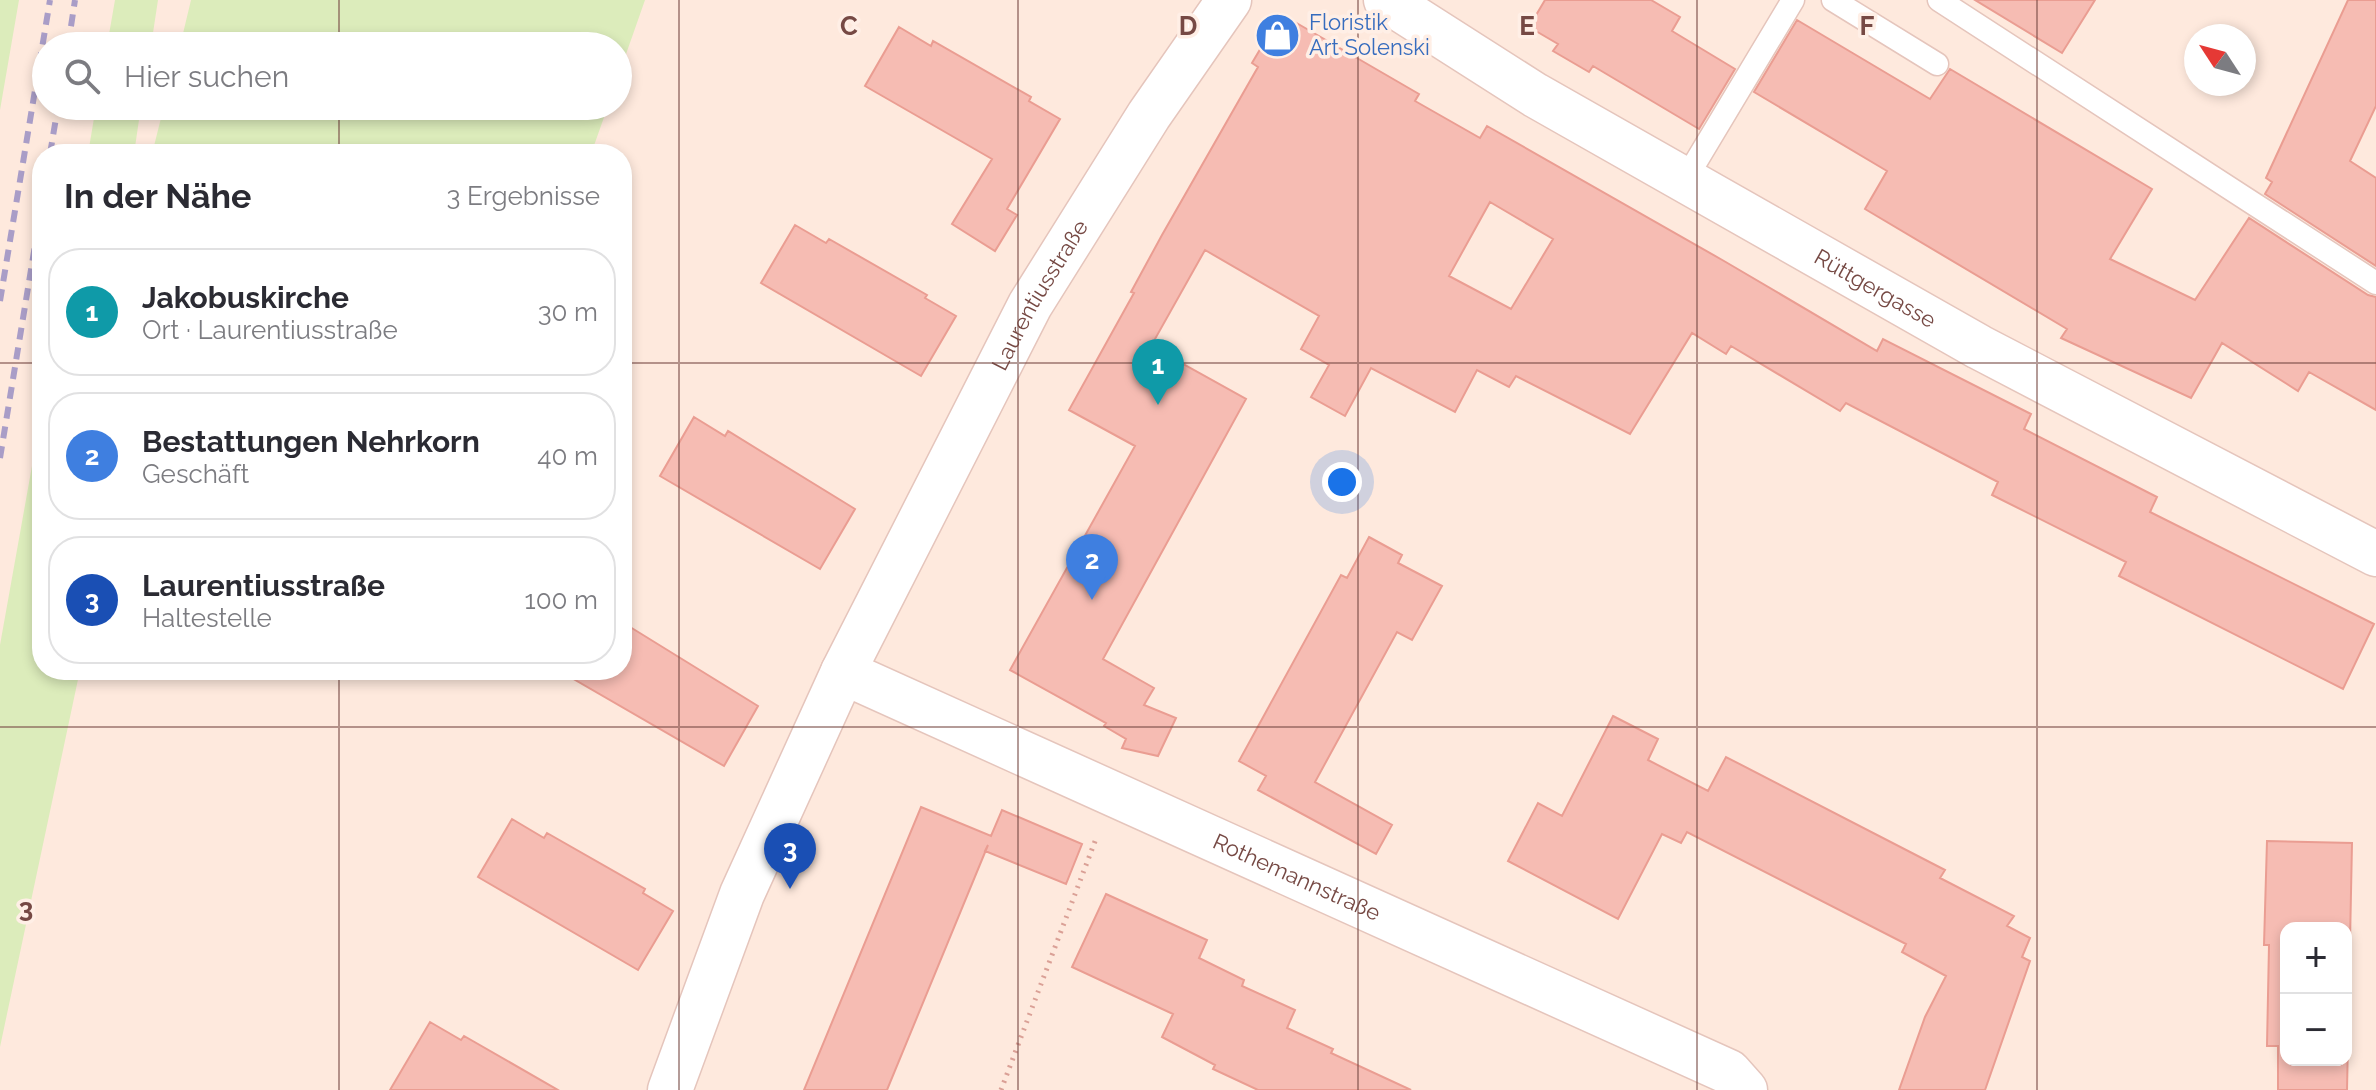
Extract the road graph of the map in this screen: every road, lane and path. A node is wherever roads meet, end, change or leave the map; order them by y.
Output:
1 (1229, 0) edge
2 (1386, 0) edge
3 (1793, 0) edge
4 (1833, 0) edge
5 (1939, 0) edge
6 (1937, 64) dead end
7 (1685, 180) junction
8 (2376, 283) edge
9 (2376, 554) edge
10 (843, 672) junction
11 (1113, 794) junction
12 (670, 1090) edge
13 (1001, 1090) edge
14 (1745, 1090) edge

1 - 10 street, Laurentiusstraße
2 - 7 street, Rüttgergasse
3 - 7 lane
4 - 6 lane
5 - 8 lane
7 - 9 street, Rüttgergasse
10 - 11 street, Rothemannstraße
10 - 12 street, Laurentiusstraße
11 - 13 path
11 - 14 street, Rothemannstraße

